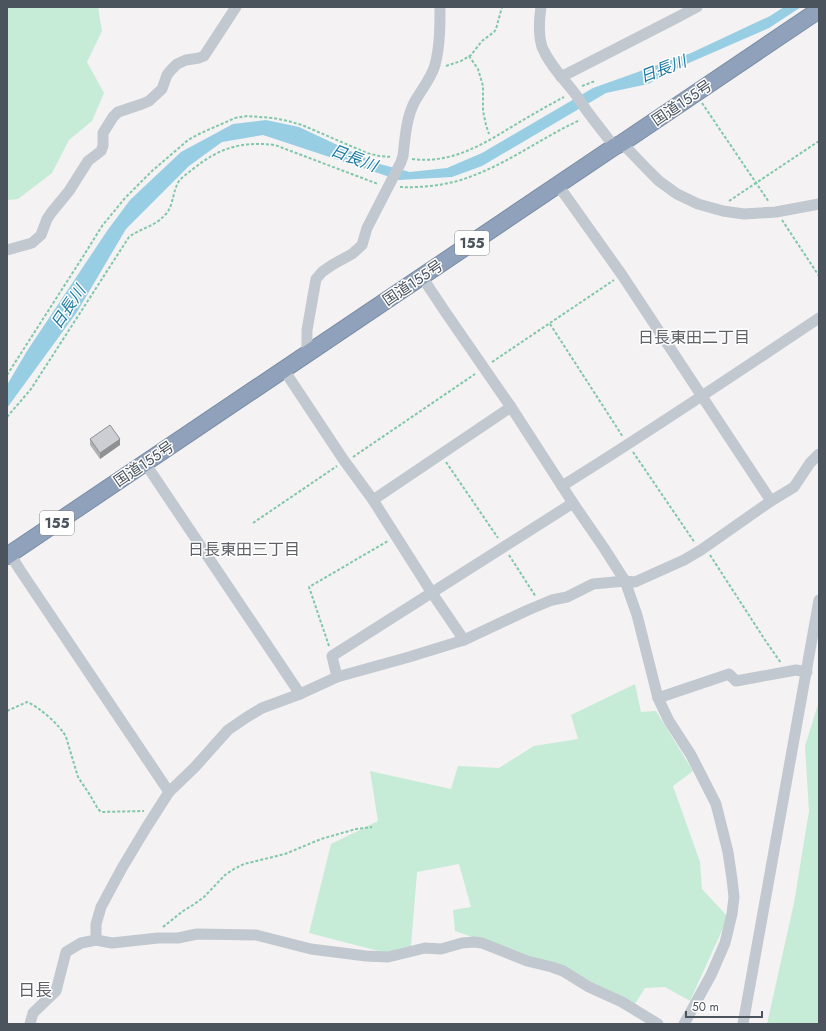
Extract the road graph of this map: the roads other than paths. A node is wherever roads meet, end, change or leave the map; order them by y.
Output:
1 (236, 7) edge
2 (440, 7) edge
3 (541, 7) edge
4 (697, 7) edge
5 (819, 10) edge
6 (561, 77) junction
7 (618, 145) junction
8 (558, 185) junction
9 (819, 204) edge
10 (7, 250) edge
11 (422, 277) junction
12 (819, 318) edge
13 (307, 355) junction
14 (284, 370) junction
15 (702, 396) junction
16 (511, 407) junction
17 (819, 454) edge
18 (145, 463) junction
19 (562, 486) junction
20 (373, 500) junction
21 (771, 501) junction
22 (573, 504) junction
23 (9, 555) edge
24 (625, 581) junction
25 (432, 593) junction
26 (819, 600) edge
27 (464, 640) junction
28 (807, 672) junction
29 (338, 678) junction
30 (300, 694) junction
31 (658, 698) junction
32 (168, 792) junction
33 (96, 940) junction
34 (30, 1024) edge
35 (658, 1024) edge
36 (684, 1024) edge
37 (743, 1024) edge

1 - 10 street
2 - 13 street
3 - 6 street
4 - 6 street
5 - 7 highway, 国道155号 / 155
6 - 7 street
7 - 8 highway, 国道155号 / 155
7 - 9 street
8 - 11 highway, 国道155号 / 155
8 - 15 street
11 - 13 highway, 国道155号 / 155
11 - 16 street
12 - 15 street
13 - 14 highway, 国道155号 / 155
14 - 18 highway, 国道155号 / 155
14 - 20 street
15 - 19 street
15 - 21 street
16 - 19 street
16 - 20 street
17 - 21 street
18 - 23 highway, 国道155号 / 155
18 - 30 street
19 - 22 street
20 - 25 street
21 - 24 street
22 - 24 street
22 - 25 street
23 - 32 street
24 - 27 street
24 - 31 street
25 - 27 street
25 - 29 street
26 - 28 street
27 - 29 street
28 - 31 street
28 - 37 street
29 - 30 street
30 - 32 street
31 - 36 street
32 - 33 street
33 - 34 street
33 - 35 street

